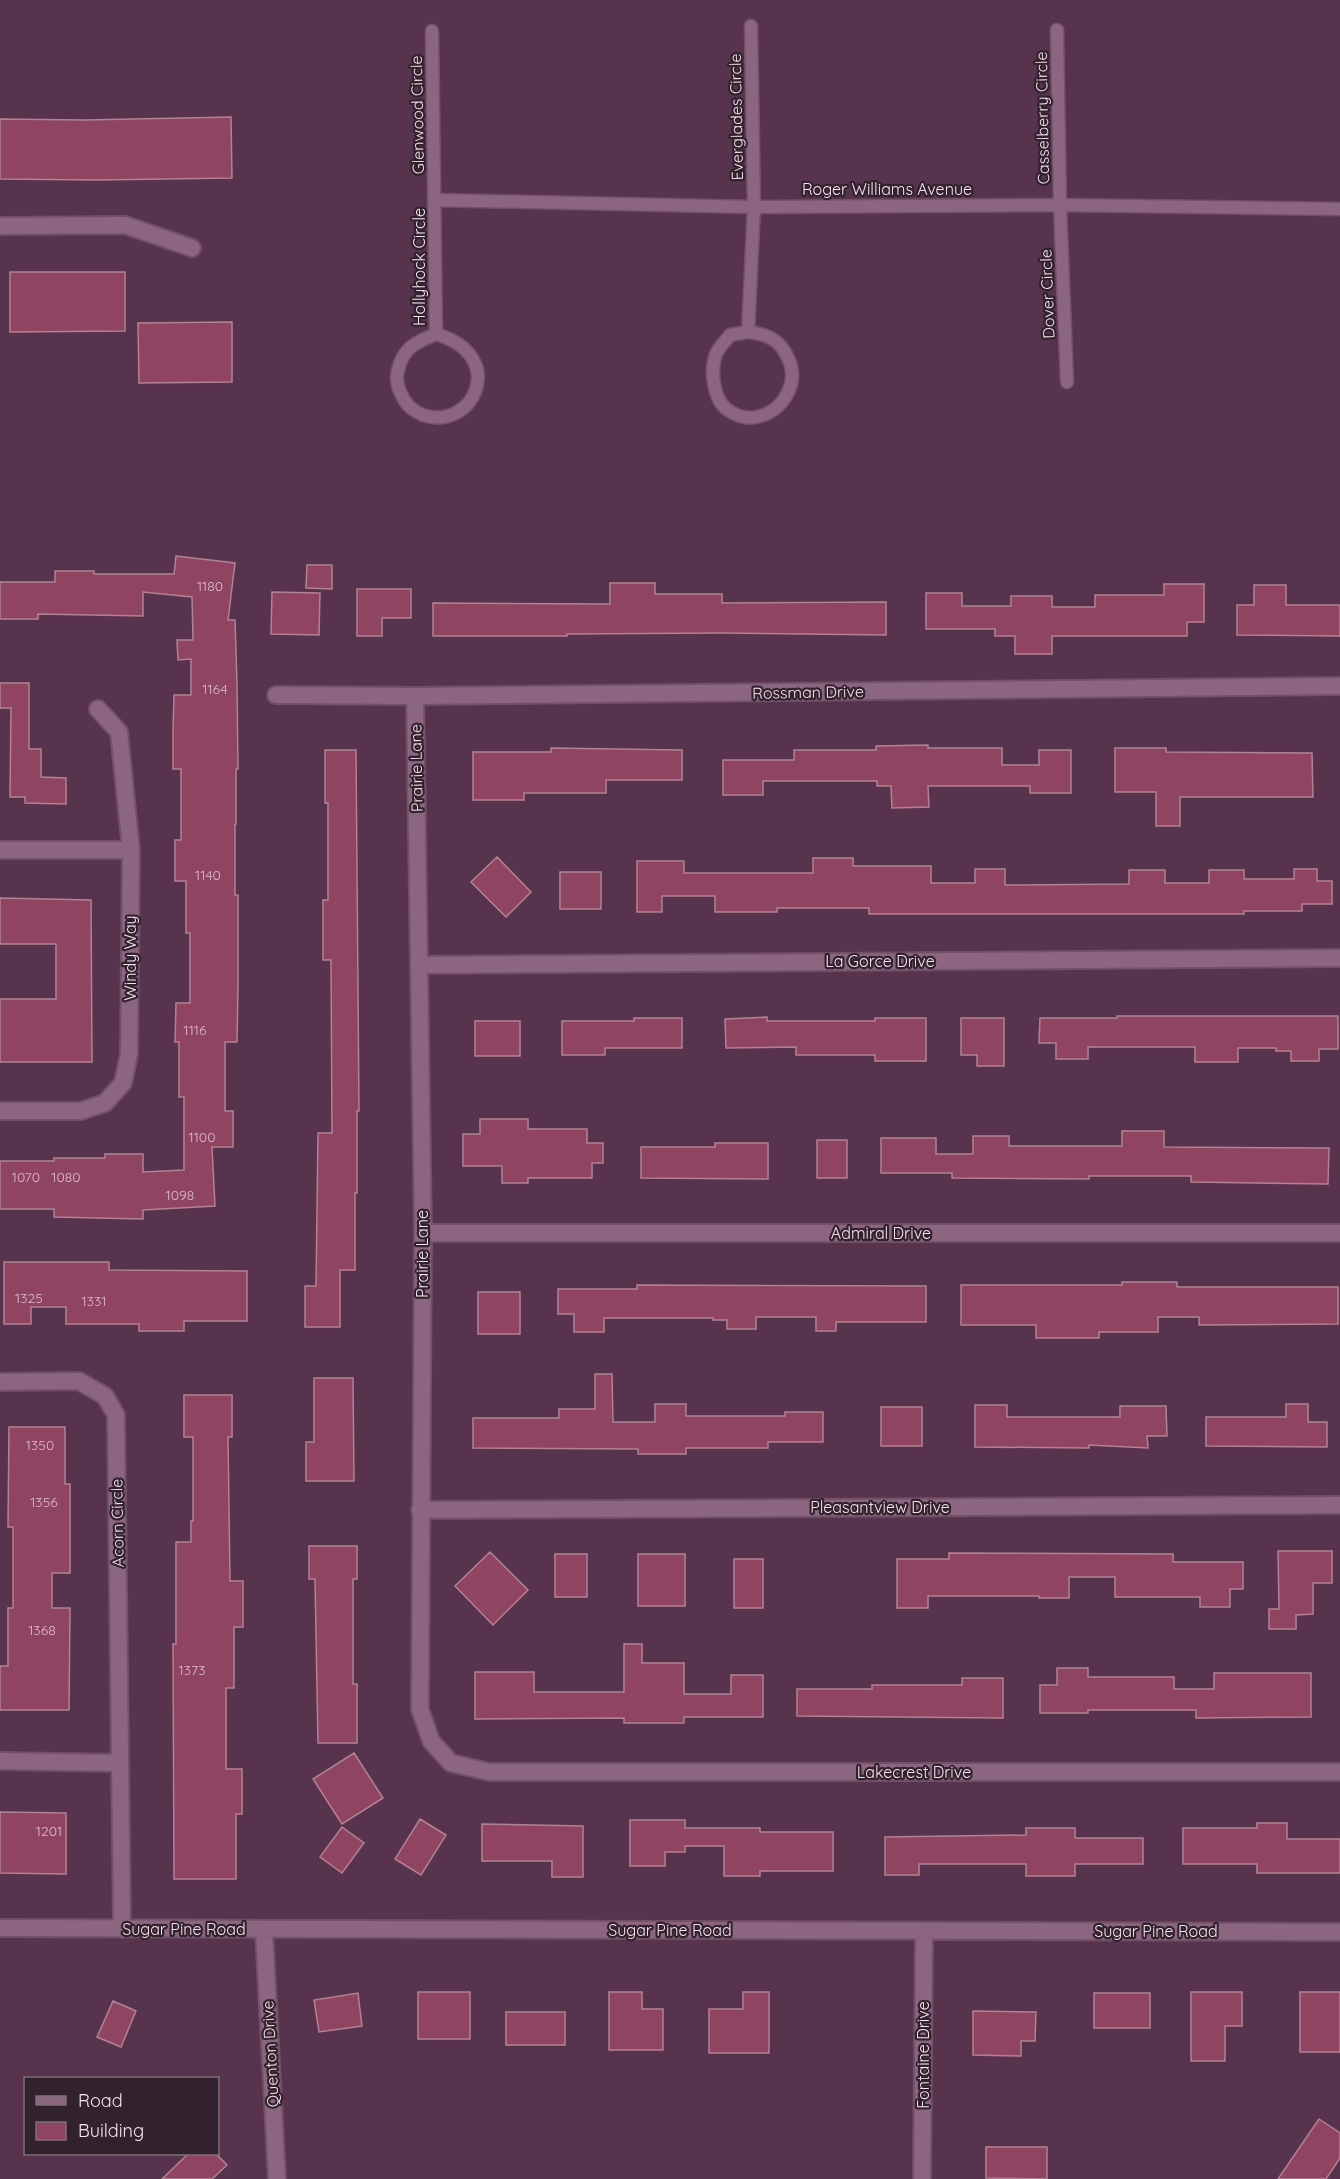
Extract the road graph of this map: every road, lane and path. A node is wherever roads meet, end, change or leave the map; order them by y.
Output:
1 (751, 26) dead end
2 (1057, 30) dead end
3 (432, 31) dead end
4 (435, 200) junction
5 (1060, 205) junction
6 (754, 207) junction
7 (1340, 208) edge
8 (0, 226) edge
9 (192, 248) dead end
10 (748, 332) junction
11 (436, 334) junction
12 (1067, 382) dead end
13 (1340, 686) edge
14 (276, 695) dead end
15 (415, 696) junction
16 (98, 709) dead end
17 (0, 850) edge
18 (131, 850) junction
19 (1340, 957) edge
20 (420, 965) junction
21 (0, 1111) edge
22 (423, 1233) junction
23 (1340, 1233) edge
24 (0, 1382) edge
25 (1340, 1505) edge
26 (420, 1510) junction
27 (0, 1761) edge
28 (120, 1763) junction
29 (489, 1772) joint
30 (1340, 1772) edge
31 (0, 1928) edge
32 (122, 1929) junction
33 (264, 1930) junction
34 (924, 1931) junction
35 (1340, 1932) edge
36 (277, 2179) edge
37 (922, 2179) edge

1 - 6 lane, Everglades Circle
2 - 5 lane, Casselberry Circle
3 - 4 lane, Glenwood Circle
4 - 6 lane, Roger Williams Avenue
4 - 11 lane, Hollyhock Circle
5 - 6 lane, Roger Williams Avenue
5 - 7 lane, Roger Williams Avenue
5 - 12 lane, Dover Circle
6 - 10 lane, Everglades Circle
8 - 9 street
10 - 10 lane
11 - 11 lane, Hollyhock Circle
13 - 15 street, Rossman Drive
14 - 15 street, Rossman Drive
15 - 20 street, Prairie Lane
16 - 18 street, Windy Way
17 - 18 street
18 - 21 street, Windy Way
19 - 20 street, La Gorce Drive
20 - 22 street, Prairie Lane
22 - 23 street, Admiral Drive
22 - 26 street, Prairie Lane
24 - 28 street, Acorn Circle
25 - 26 street, Pleasantview Drive
26 - 29 street, Prairie Lane
27 - 28 street
28 - 32 street, Acorn Circle
29 - 30 street, Lakecrest Drive
31 - 32 street, Sugar Pine Road
32 - 33 street, Sugar Pine Road
33 - 34 street, Sugar Pine Road
33 - 36 street, Quenton Drive
34 - 35 street, Sugar Pine Road
34 - 37 street, Fontaine Drive

